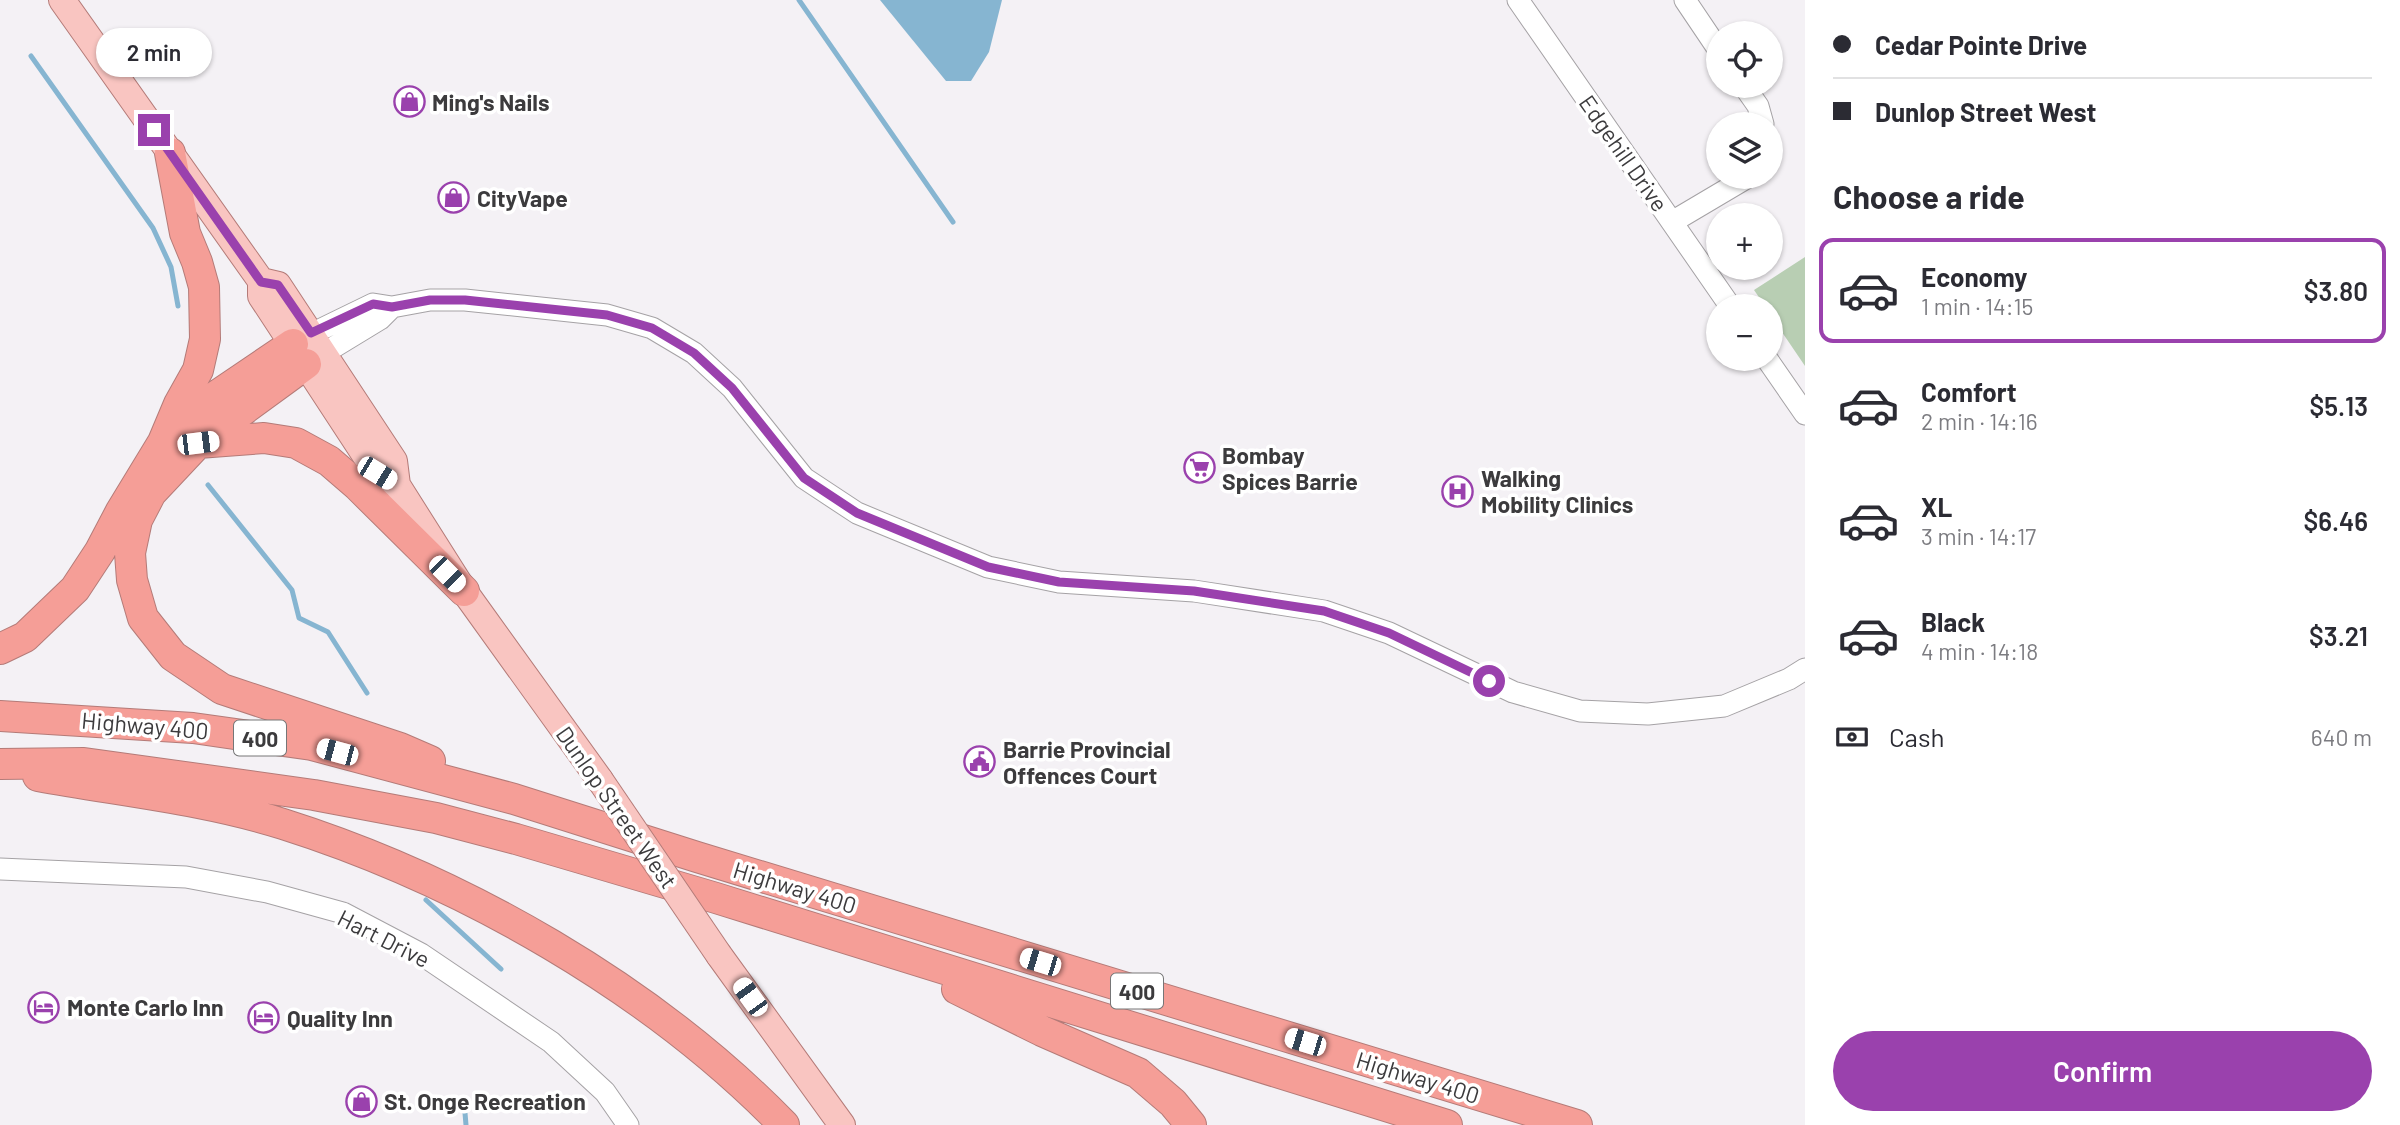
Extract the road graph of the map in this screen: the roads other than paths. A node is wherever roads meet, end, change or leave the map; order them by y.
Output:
1 (62, 0) edge
2 (1518, 0) edge
3 (1685, 0) edge
4 (1706, 31) edge
5 (170, 153) junction
6 (1728, 189) edge
7 (1672, 222) junction
8 (1722, 294) edge
9 (308, 349) junction
10 (1775, 371) edge
11 (1805, 414) edge
12 (163, 442) junction
13 (198, 443) junction
14 (464, 592) junction
15 (0, 649) edge
16 (1805, 668) edge
17 (0, 716) edge
18 (0, 764) edge
19 (0, 770) edge
20 (514, 799) junction
21 (0, 869) edge
22 (879, 949) junction
23 (628, 1125) edge
24 (784, 1125) edge
25 (842, 1125) edge
26 (1191, 1125) edge
27 (1447, 1125) edge
28 (1577, 1125) edge

1 - 5 main road, Dunlop Street West
2 - 7 street, Edgehill Drive
3 - 4 street
5 - 9 main road, Dunlop Street West
5 - 12 highway
6 - 7 street
7 - 8 street, Edgehill Drive
9 - 12 highway
9 - 13 highway
9 - 14 main road, Dunlop Street West
9 - 16 street
10 - 11 street
12 - 15 highway
13 - 14 highway
13 - 20 highway
14 - 25 main road, Dunlop Street West, bridge
17 - 20 highway, Highway 400 / 400
18 - 22 highway, Highway 400 / 400
19 - 24 highway
20 - 28 highway, Highway 400 / 400
21 - 23 street, Hart Drive
22 - 26 highway
22 - 27 highway, Highway 400 / 400

